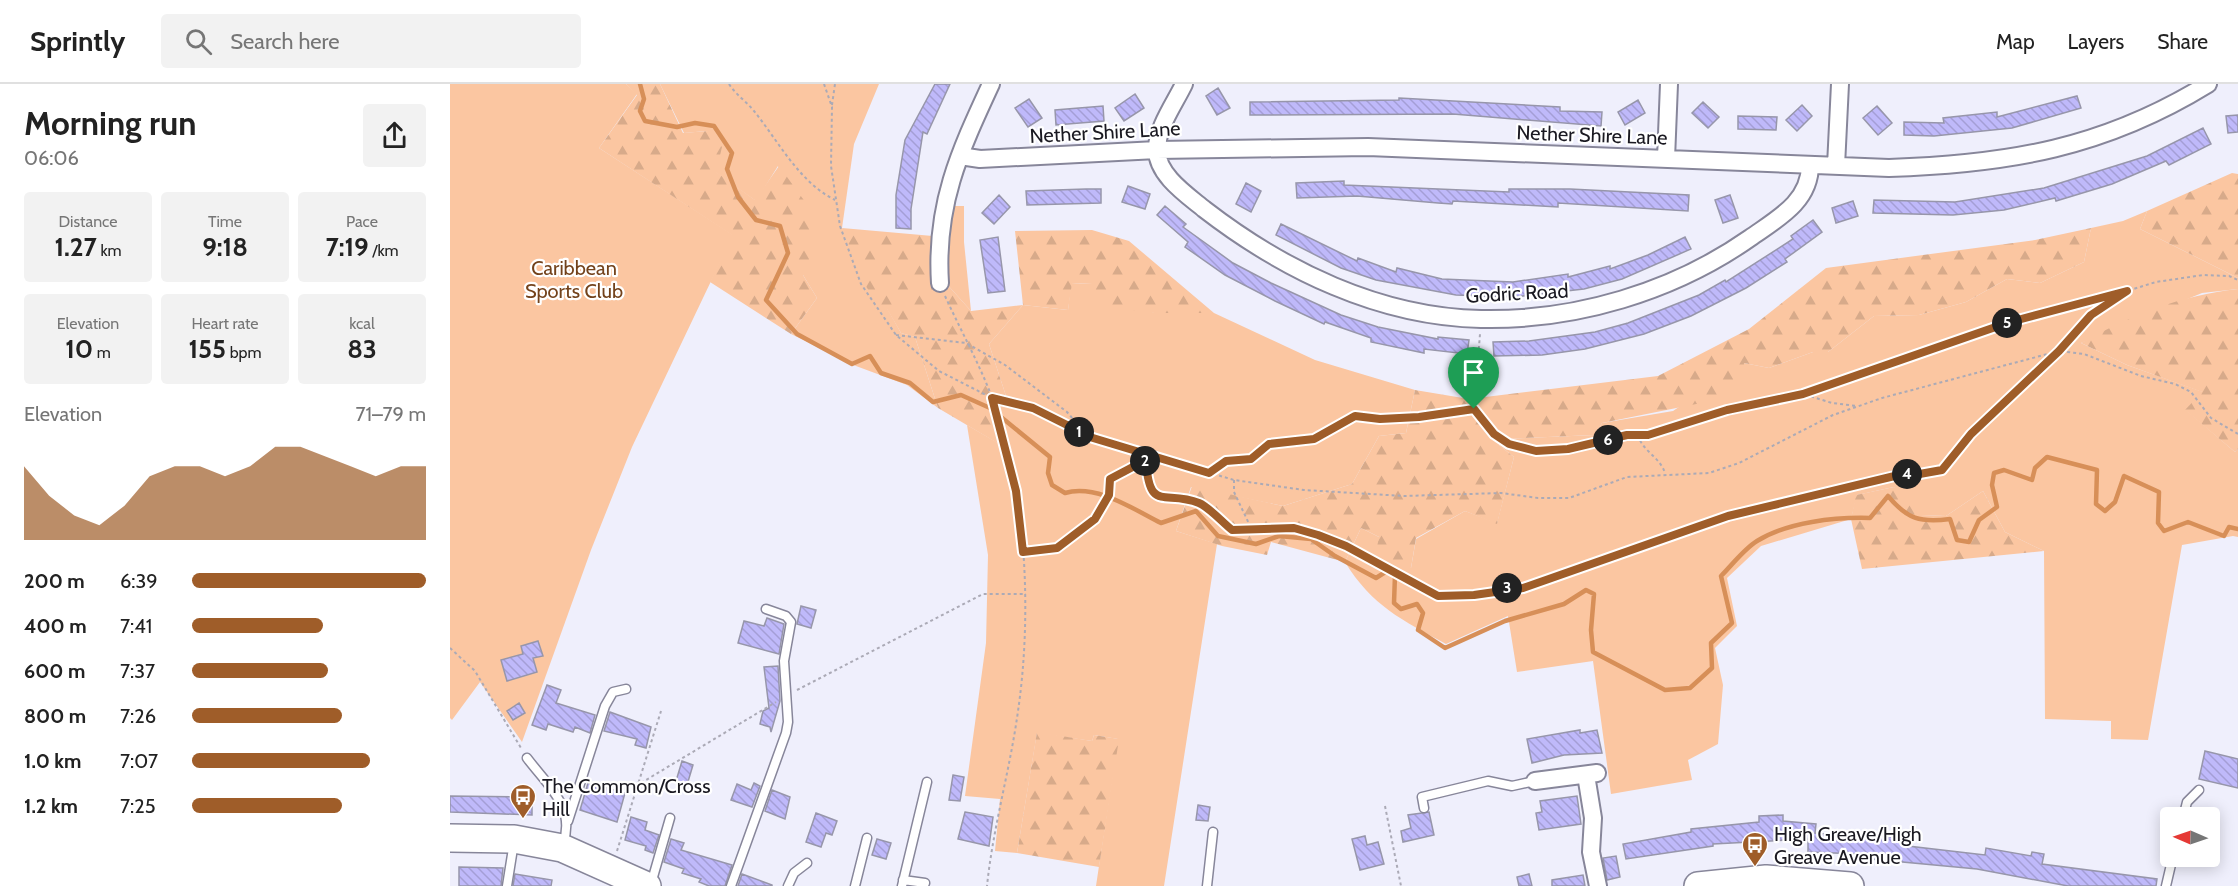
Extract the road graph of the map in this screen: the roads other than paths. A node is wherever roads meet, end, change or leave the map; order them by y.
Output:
1 (991, 84) edge
2 (1184, 84) edge
3 (1669, 84) edge
4 (1840, 84) edge
5 (2208, 84) edge
6 (1156, 150) junction
7 (960, 156) junction
8 (1666, 159) junction
9 (1810, 165) junction
10 (1836, 166) junction
11 (939, 283) road end
12 (766, 609) dead end
13 (626, 689) dead end
14 (527, 758) road end
15 (927, 782) dead end
16 (1535, 782) joint
17 (2199, 790) dead end
18 (2186, 807) edge
19 (1424, 808) dead end
20 (670, 818) dead end
21 (568, 821) junction
22 (1213, 832) dead end
23 (450, 838) edge
24 (514, 838) junction
25 (867, 838) dead end
26 (562, 848) junction
27 (807, 863) dead end
28 (2170, 867) edge
29 (902, 883) edge
30 (925, 883) dead end
31 (1818, 884) edge
32 (507, 886) edge
33 (648, 886) edge
34 (731, 886) edge
35 (788, 886) edge
36 (855, 886) edge
37 (1208, 886) edge
38 (1598, 886) edge
39 (1699, 886) edge
40 (1850, 886) edge
41 (2166, 886) edge

1 - 7 street
2 - 6 street
3 - 8 street
4 - 10 street
5 - 10 street, Nether Shire Lane
6 - 7 street, Nether Shire Lane
6 - 8 street, Nether Shire Lane
6 - 9 street, Godric Road
7 - 11 street
8 - 9 street, Nether Shire Lane
9 - 10 street, Nether Shire Lane
12 - 34 lane
13 - 21 lane
14 - 21 lane
15 - 29 lane
16 - 19 lane
16 - 38 street
17 - 18 lane
20 - 33 lane
21 - 26 lane
22 - 37 lane
23 - 24 main road
24 - 26 main road
24 - 32 lane
25 - 36 lane
26 - 33 main road
27 - 35 lane
28 - 41 lane
29 - 30 lane
31 - 39 main road
31 - 40 main road

